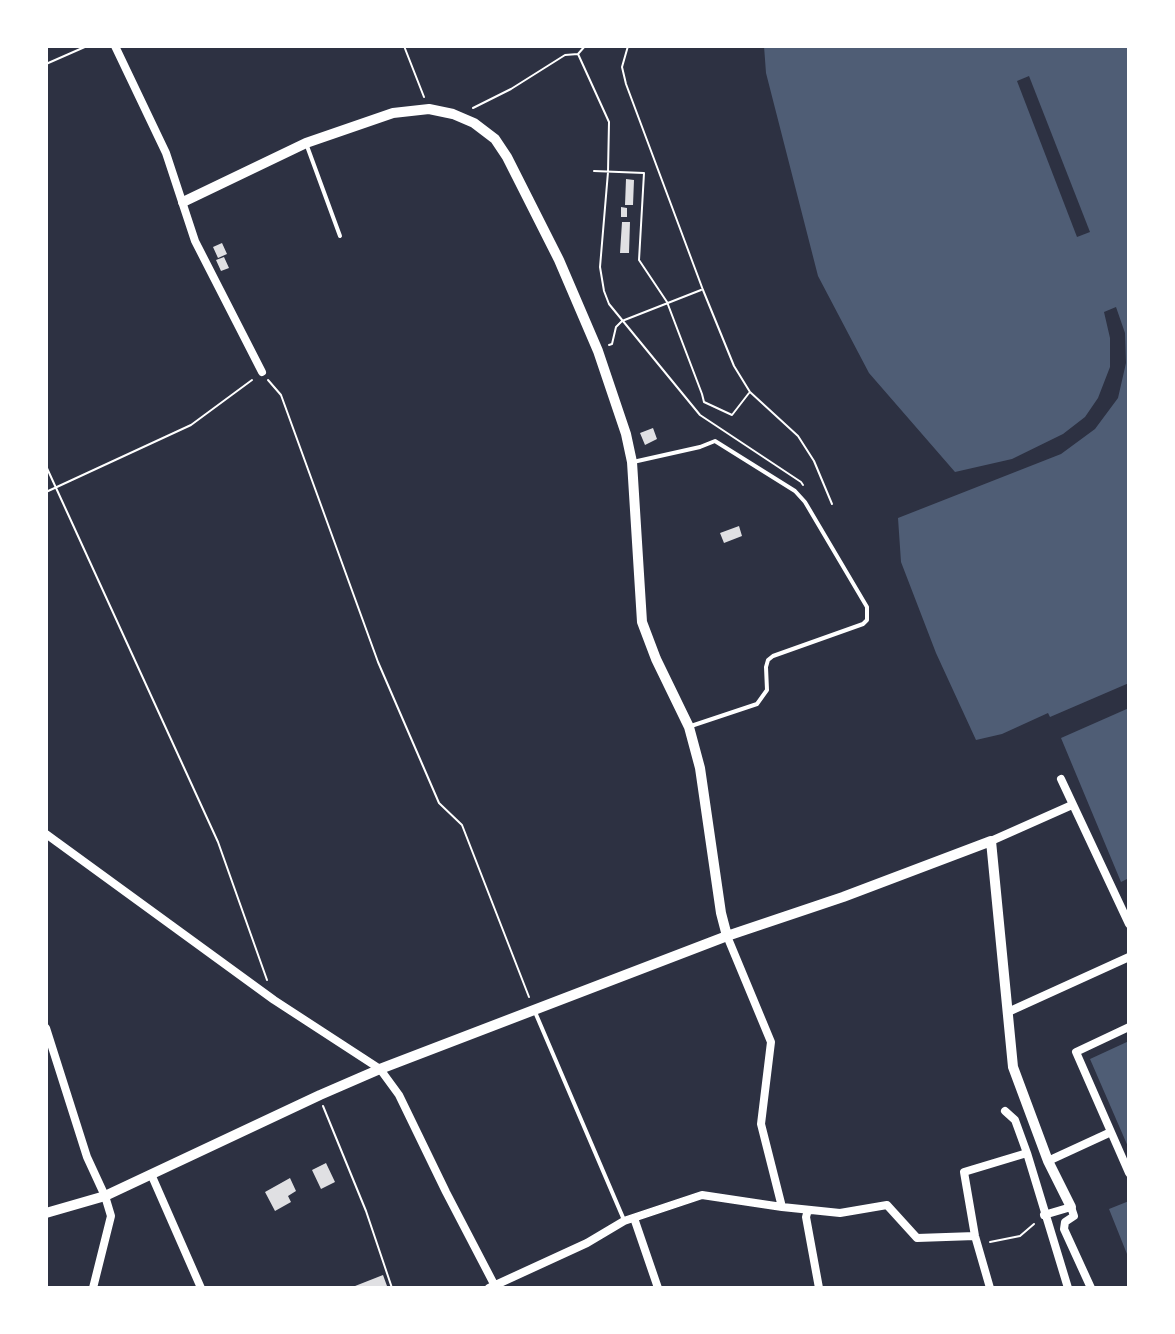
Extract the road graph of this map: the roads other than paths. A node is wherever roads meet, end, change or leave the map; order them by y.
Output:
1 (115, 46) edge
2 (306, 143) junction
3 (183, 202) junction
4 (340, 236) dead end
5 (262, 372) road end
6 (632, 462) junction
7 (689, 727) junction
8 (1061, 779) dead end
9 (1072, 805) junction
10 (46, 834) edge
11 (991, 841) junction
12 (1129, 894) edge
13 (1118, 899) junction
14 (1129, 924) edge
15 (727, 936) junction
16 (1129, 957) edge
17 (534, 1009) junction
18 (1008, 1012) junction
19 (1129, 1027) edge
20 (46, 1028) edge
21 (380, 1069) junction
22 (1005, 1111) dead end
23 (1111, 1132) junction
24 (1027, 1153) junction
25 (1048, 1161) junction
26 (1129, 1173) edge
27 (151, 1174) junction
28 (105, 1196) junction
29 (782, 1207) junction
30 (1071, 1207) junction
31 (808, 1210) junction
32 (46, 1213) edge
33 (1044, 1215) junction
34 (629, 1219) junction
35 (976, 1240) junction
36 (494, 1287) edge
37 (93, 1288) edge
38 (201, 1288) edge
39 (658, 1288) edge
40 (819, 1288) edge
41 (990, 1288) edge
42 (1068, 1288) edge
43 (1091, 1288) edge

1 - 3 street
2 - 3 street
2 - 4 lane
2 - 6 street
3 - 5 street
6 - 7 street
6 - 7 lane
7 - 15 street
8 - 9 street
9 - 11 street
9 - 13 street
10 - 21 street
11 - 15 street
11 - 18 street
12 - 13 street
13 - 14 street
15 - 17 street
15 - 29 street
16 - 18 street
17 - 21 street
17 - 34 lane
18 - 25 street
19 - 23 street
20 - 28 street
21 - 27 street
21 - 36 street
22 - 24 street
23 - 25 street
23 - 26 street
24 - 33 street
24 - 35 street
25 - 30 street
27 - 28 street
27 - 38 street
28 - 32 street
28 - 37 street
29 - 31 street
29 - 34 street
30 - 33 street
30 - 43 street
31 - 35 street
31 - 40 street
33 - 42 street
34 - 36 street
34 - 39 street
35 - 41 street

